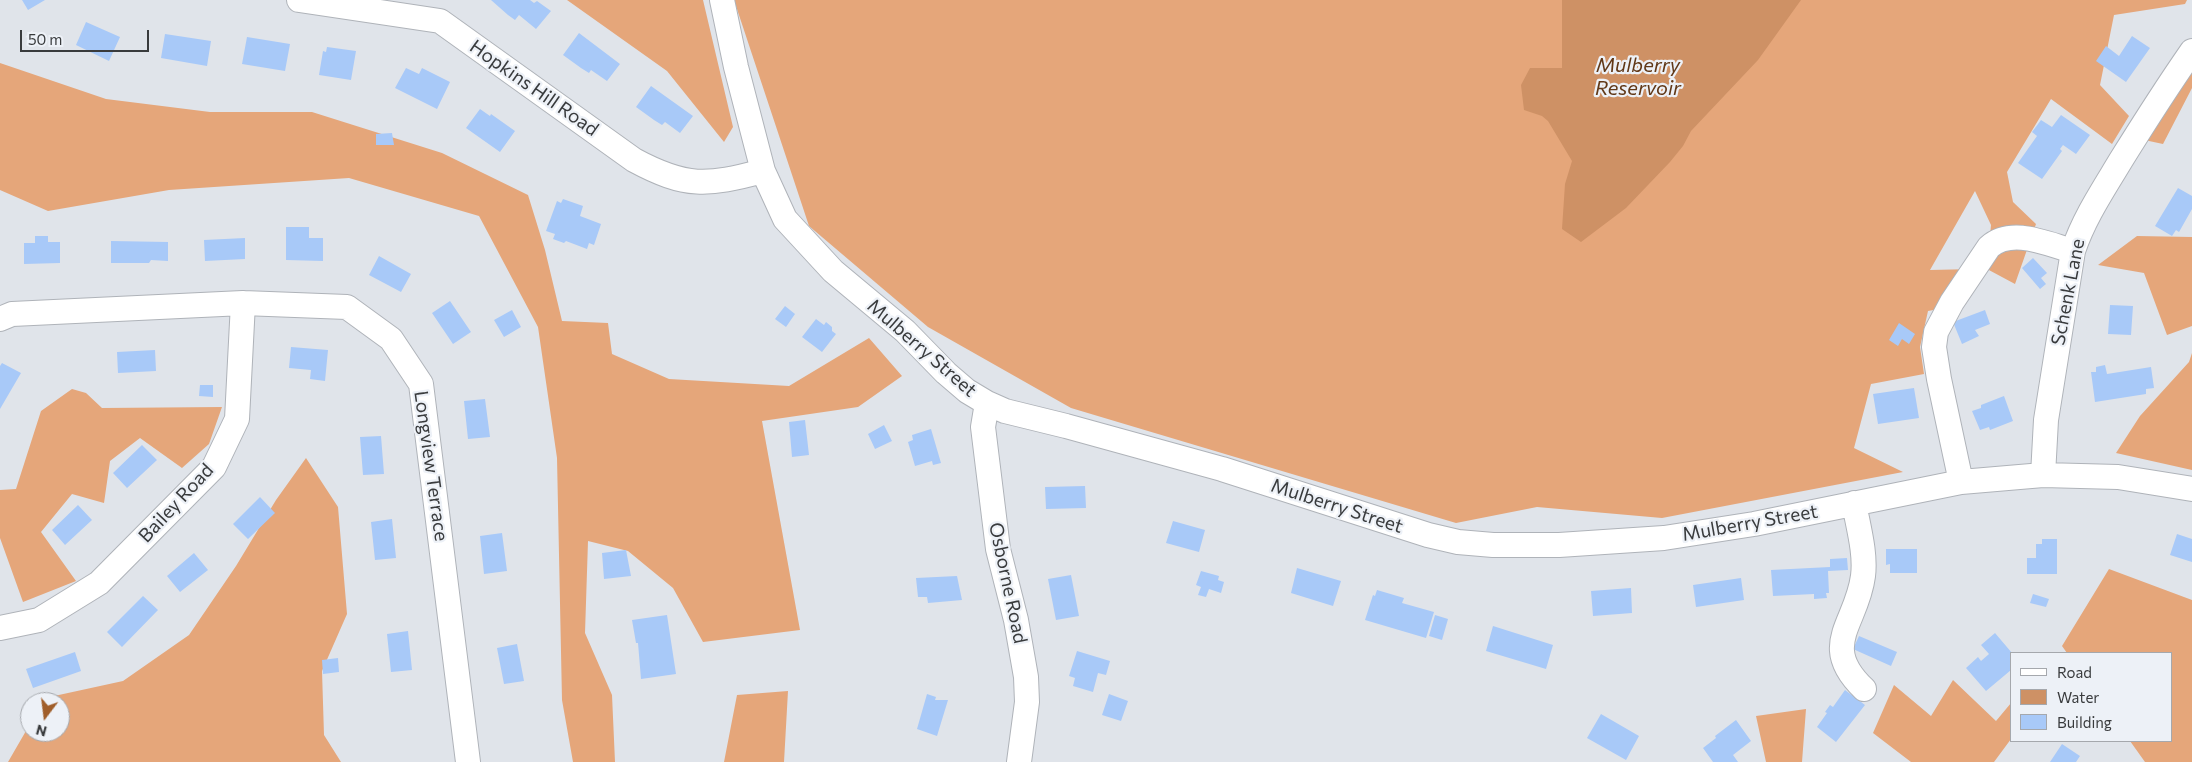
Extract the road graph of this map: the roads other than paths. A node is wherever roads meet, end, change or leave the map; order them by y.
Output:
1 (299, 0) edge
2 (722, 0) edge
3 (2192, 51) edge
4 (762, 171) junction
5 (2072, 251) junction
6 (243, 303) junction
7 (0, 319) edge
8 (987, 403) junction
9 (2043, 475) junction
10 (1961, 482) junction
11 (2192, 489) edge
12 (1854, 503) junction
13 (0, 628) edge
14 (1864, 689) dead end
15 (468, 762) edge
16 (1019, 762) edge

1 - 4 street, Hopkins Hill Road
2 - 4 street, Mulberry Street
3 - 5 street, Schenk Lane
4 - 8 street, Mulberry Street
5 - 9 street, Schenk Lane
5 - 10 street
6 - 7 street, Longview Terrace
6 - 13 street, Bailey Road
6 - 15 street, Longview Terrace
8 - 12 street, Mulberry Street
8 - 16 street, Osborne Road
9 - 10 street, Mulberry Street
9 - 11 street, Mulberry Street
10 - 12 street, Mulberry Street
12 - 14 street

